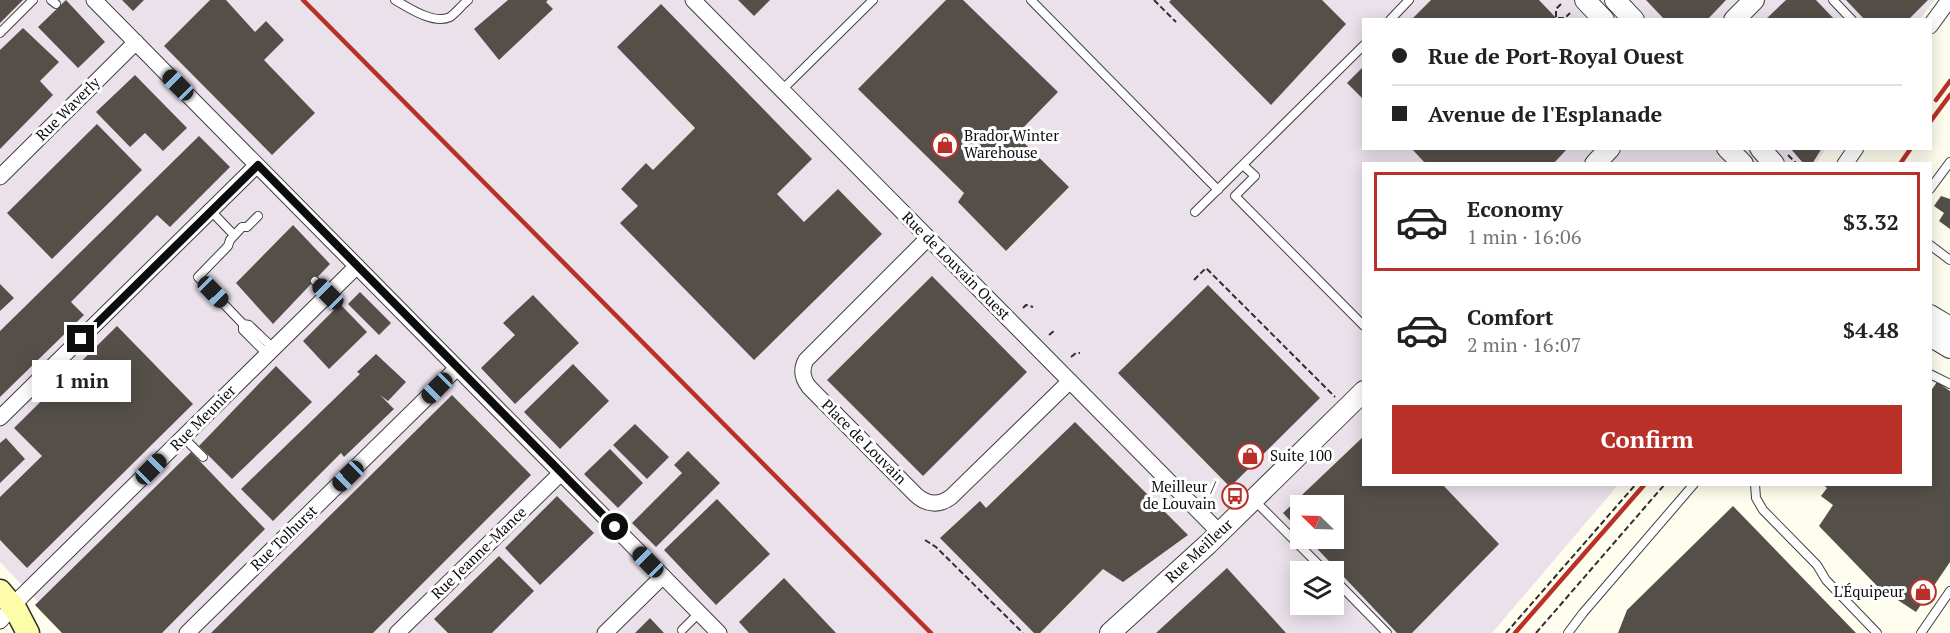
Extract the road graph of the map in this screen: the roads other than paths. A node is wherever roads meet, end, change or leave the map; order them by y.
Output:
1 (33, 0) edge
2 (94, 0) edge
3 (395, 0) edge
4 (468, 0) edge
5 (693, 0) edge
6 (873, 0) edge
7 (1031, 0) edge
8 (1409, 0) edge
9 (1585, 0) edge
10 (1615, 0) edge
11 (1754, 0) edge
12 (1833, 0) edge
13 (1949, 0) edge
14 (1392, 18) edge
15 (1602, 18) edge
16 (1632, 18) edge
17 (1736, 18) edge
18 (1850, 18) edge
19 (1932, 23) edge
20 (0, 33) edge
21 (136, 42) junction
22 (1362, 47) edge
23 (782, 90) junction
24 (1608, 150) edge
25 (1729, 150) edge
26 (1762, 150) edge
27 (1597, 162) edge
28 (1741, 162) edge
29 (1772, 162) edge
30 (1950, 162) edge
31 (258, 165) junction
32 (1243, 165) junction
33 (0, 177) edge
34 (1932, 186) edge
35 (1218, 190) junction
36 (211, 211) junction
37 (1195, 212) dead end
38 (258, 216) dead end
39 (234, 235) junction
40 (928, 238) junction
41 (1932, 247) edge
42 (1950, 261) edge
43 (357, 266) junction
44 (315, 280) dead end
45 (328, 294) junction
46 (1932, 316) edge
47 (1362, 324) edge
48 (1950, 327) edge
49 (1932, 337) edge
50 (1950, 348) edge
51 (270, 351) junction
52 (457, 368) junction
53 (1932, 375) edge
54 (1070, 381) junction
55 (1950, 384) edge
56 (1362, 393) edge
57 (0, 418) edge
58 (183, 437) junction
59 (203, 457) dead end
60 (561, 473) junction
61 (1692, 486) edge
62 (1755, 486) edge
63 (1253, 500) junction
64 (1220, 532) junction
65 (1315, 561) edge
66 (663, 576) junction
67 (1344, 589) edge
68 (1950, 591) edge
69 (5, 606) edge
70 (699, 613) junction
71 (682, 630) dead end
72 (28, 633) edge
73 (187, 633) edge
74 (397, 633) edge
75 (605, 633) edge
76 (719, 633) edge
77 (1110, 633) edge
78 (1387, 633) edge
79 (1568, 633) edge
80 (1878, 633) edge
81 (1921, 633) edge

1 - 20 lane
2 - 21 street
3 - 4 lane
5 - 23 street, Rue de Louvain Ouest
6 - 23 lane
7 - 35 lane
8 - 14 lane
9 - 15 street
10 - 16 street
11 - 17 street
12 - 18 lane
13 - 19 street
21 - 31 street
21 - 33 street, Rue Waverly
22 - 32 lane
23 - 40 street, Rue de Louvain Ouest
24 - 27 street
25 - 28 street
26 - 29 street
30 - 34 lane
31 - 36 street
31 - 43 street
32 - 35 lane
32 - 47 lane
35 - 37 lane
36 - 39 lane
36 - 57 street
38 - 39 lane
39 - 51 lane
40 - 54 street, Rue de Louvain Ouest
40 - 54 street, Place de Louvain
41 - 42 lane
43 - 45 street, Rue Meunier
43 - 52 street
44 - 45 lane
45 - 51 street, Rue Meunier
46 - 48 street
49 - 50 street
51 - 58 street, Rue Meunier
52 - 60 street
52 - 73 street, Rue Tolhurst
53 - 55 lane
54 - 64 street, Rue de Louvain Ouest
56 - 63 street, Rue Meilleur
58 - 59 lane
58 - 69 street, Rue Meunier
60 - 66 street
60 - 74 street, Rue Jeanne-Mance
61 - 79 lane
62 - 80 lane
63 - 64 street, Rue Meilleur
63 - 65 lane
64 - 77 street, Rue Meilleur
66 - 70 street
66 - 75 street
67 - 78 lane
68 - 81 lane
69 - 72 main road
70 - 71 lane
70 - 76 street

